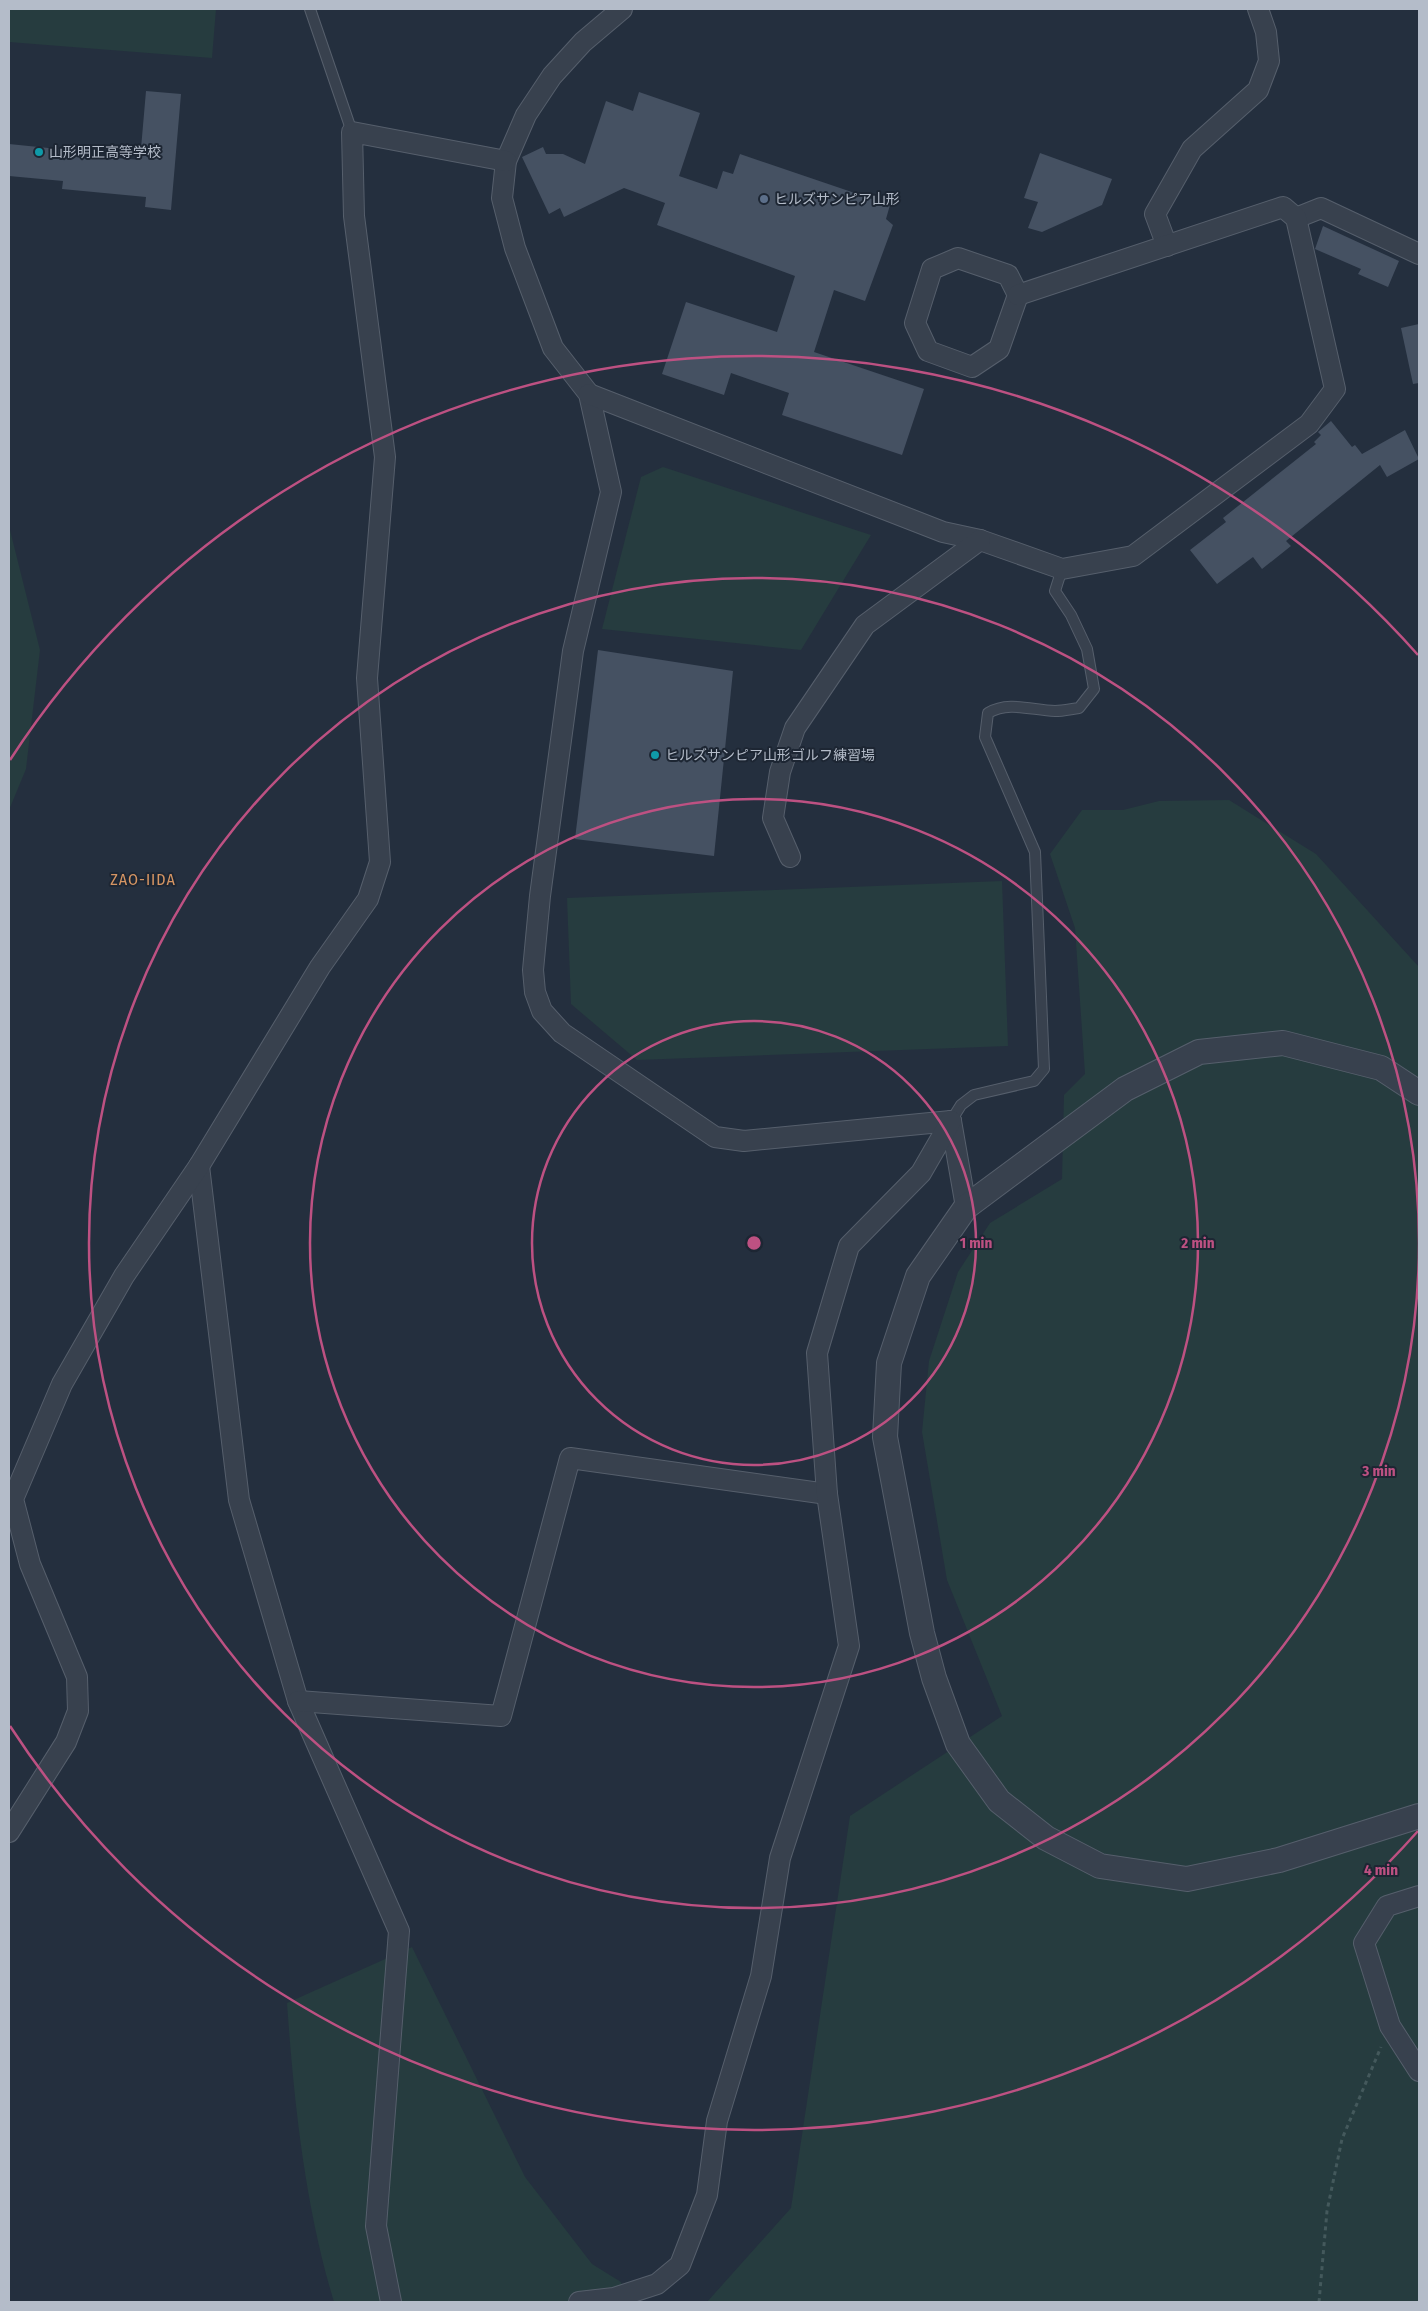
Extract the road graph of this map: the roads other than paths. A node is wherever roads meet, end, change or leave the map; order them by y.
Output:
1 (310, 9) edge
2 (622, 9) edge
3 (1258, 9) edge
4 (352, 132) junction
5 (506, 161) junction
6 (1296, 218) junction
7 (1167, 246) junction
8 (1419, 254) edge
9 (1018, 295) junction
10 (589, 394) junction
11 (980, 540) junction
12 (1062, 569) junction
13 (790, 858) dead end
14 (1419, 1093) edge
15 (951, 1121) junction
16 (199, 1166) junction
17 (966, 1207) junction
18 (827, 1494) junction
19 (11, 1498) edge
20 (298, 1701) junction
21 (1419, 1816) edge
22 (9, 1832) edge
23 (1419, 1896) edge
24 (1419, 2071) edge
25 (392, 2302) edge
26 (579, 2302) edge

1 - 4 lane
2 - 5 street
3 - 7 street
4 - 5 street
4 - 16 street
5 - 10 street
6 - 7 street
6 - 8 street
6 - 12 street
7 - 9 street
9 - 9 street
10 - 11 street
10 - 15 street
11 - 12 street
11 - 13 street
12 - 15 lane
14 - 17 street
15 - 17 street
15 - 18 street
16 - 19 street
16 - 20 street
17 - 21 street
18 - 20 street
18 - 26 street
19 - 22 street
20 - 25 street
23 - 24 street

